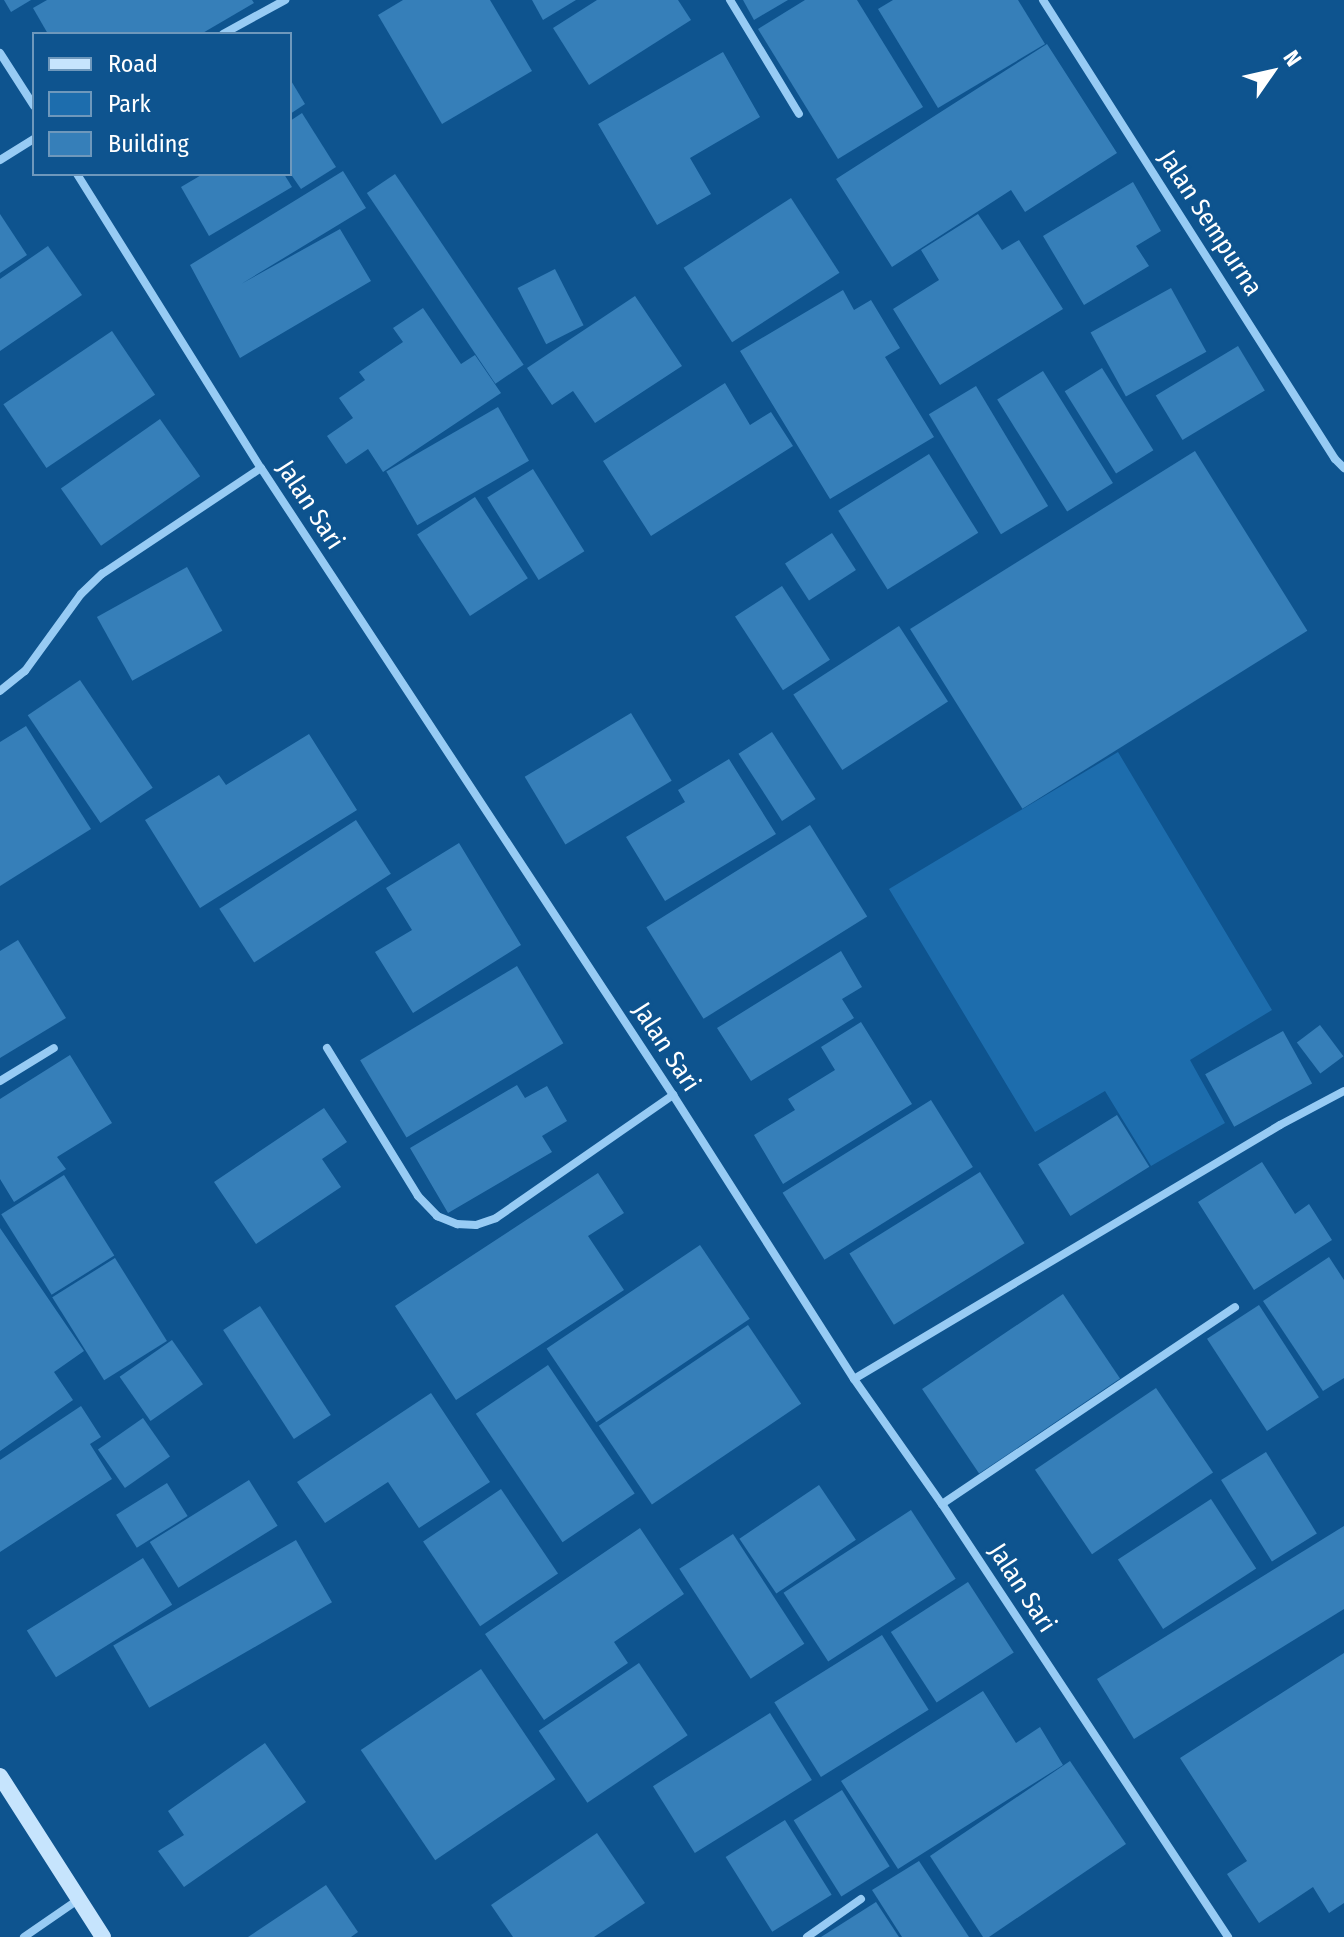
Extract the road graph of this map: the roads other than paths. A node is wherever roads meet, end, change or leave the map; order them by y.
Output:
1 (285, 0) edge
2 (730, 0) edge
3 (1043, 0) edge
4 (227, 32) edge
5 (0, 53) edge
6 (32, 103) edge
7 (799, 114) dead end
8 (32, 140) edge
9 (0, 160) edge
10 (78, 176) edge
11 (261, 468) junction
12 (1344, 468) edge
13 (0, 691) edge
14 (54, 1048) dead end
15 (327, 1048) dead end
16 (0, 1081) edge
17 (1344, 1091) edge
18 (673, 1095) junction
19 (1235, 1307) dead end
20 (854, 1379) junction
21 (942, 1504) junction
22 (0, 1776) edge
23 (79, 1899) junction
24 (861, 1899) dead end
25 (24, 1937) edge
26 (103, 1937) edge
27 (807, 1937) edge
28 (1228, 1937) edge

1 - 4 street
2 - 7 street
3 - 12 street, Jalan Sempurna
5 - 6 street
8 - 9 street
10 - 11 street, Jalan Sari
11 - 13 street
11 - 18 street, Jalan Sari
14 - 16 street
15 - 18 street
17 - 20 street
18 - 20 street, Jalan Sari
19 - 21 street
20 - 21 street, Jalan Sari
21 - 28 street, Jalan Sari
22 - 23 street
23 - 25 street
23 - 26 street
24 - 27 street

